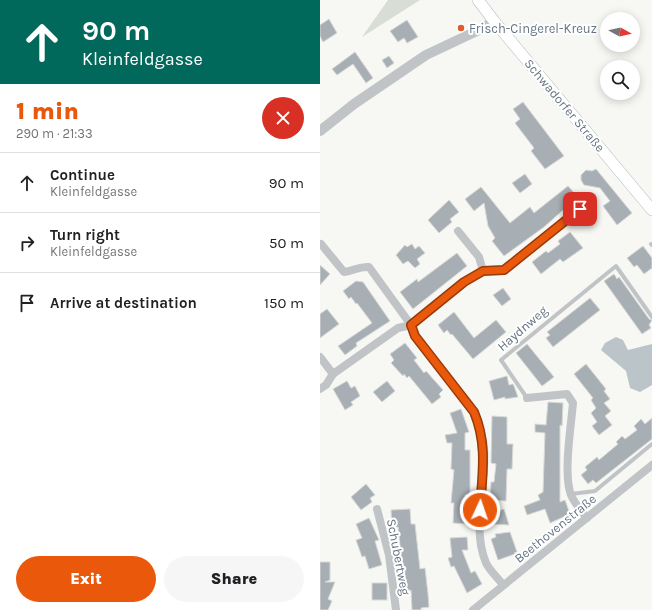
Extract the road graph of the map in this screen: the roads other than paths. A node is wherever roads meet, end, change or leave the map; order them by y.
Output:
1 (478, 0) edge
2 (494, 21) junction
3 (320, 131) edge
4 (580, 209) dead end
5 (652, 210) edge
6 (458, 231) dead end
7 (321, 244) dead end
8 (483, 271) junction
9 (652, 317) edge
10 (411, 325) junction
11 (320, 357) edge
12 (333, 374) junction
13 (320, 389) edge
14 (527, 398) joint
15 (652, 444) edge
16 (652, 465) edge
17 (571, 494) junction
18 (377, 509) dead end
19 (587, 518) junction
20 (503, 585) junction
21 (396, 610) edge
22 (473, 610) edge

1 - 2 main road, Schwadorfer Straße
2 - 3 street
2 - 5 main road, Schwadorfer Straße
4 - 8 street
6 - 8 street
7 - 10 street
8 - 10 street
9 - 14 lane, Haydnweg
10 - 12 street
10 - 20 street
11 - 12 street
12 - 13 street
14 - 17 street, Haydnweg
15 - 17 lane
16 - 19 street, Beethovenstraße
17 - 19 street, Haydnweg
18 - 21 street, Schubertweg
19 - 20 street, Beethovenstraße
20 - 22 street, Beethovenstraße

